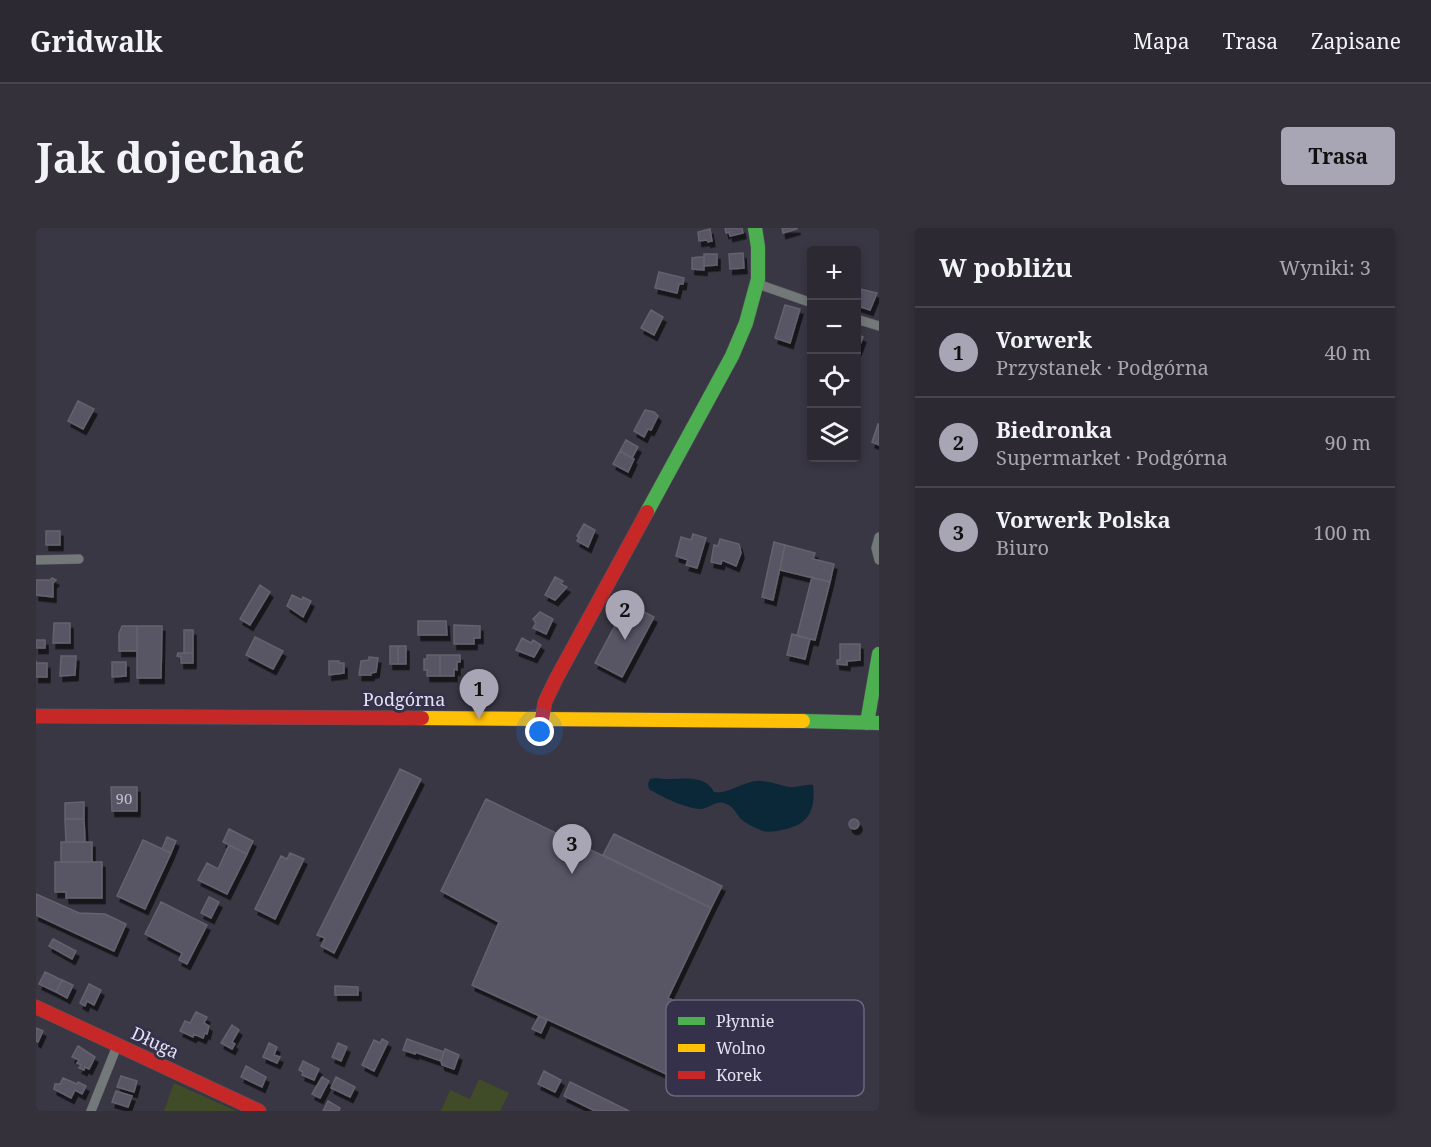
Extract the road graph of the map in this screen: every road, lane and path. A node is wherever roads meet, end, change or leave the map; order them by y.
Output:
1 (755, 228) edge
2 (758, 285) junction
3 (807, 301) edge
4 (861, 321) edge
5 (879, 326) edge
6 (879, 537) edge
7 (36, 560) edge
8 (79, 560) dead end
9 (879, 560) edge
10 (879, 654) edge
11 (36, 716) edge
12 (542, 719) junction
13 (873, 723) edge
14 (36, 1007) edge
15 (117, 1046) junction
16 (91, 1111) edge
17 (257, 1111) edge

1 - 2 street
2 - 3 street
2 - 12 street
4 - 5 street
6 - 9 street
7 - 8 street
10 - 13 street
11 - 12 street, Podgórna
12 - 13 street, Podgórna
14 - 15 street, Długa
15 - 16 street
15 - 17 street, Długa

